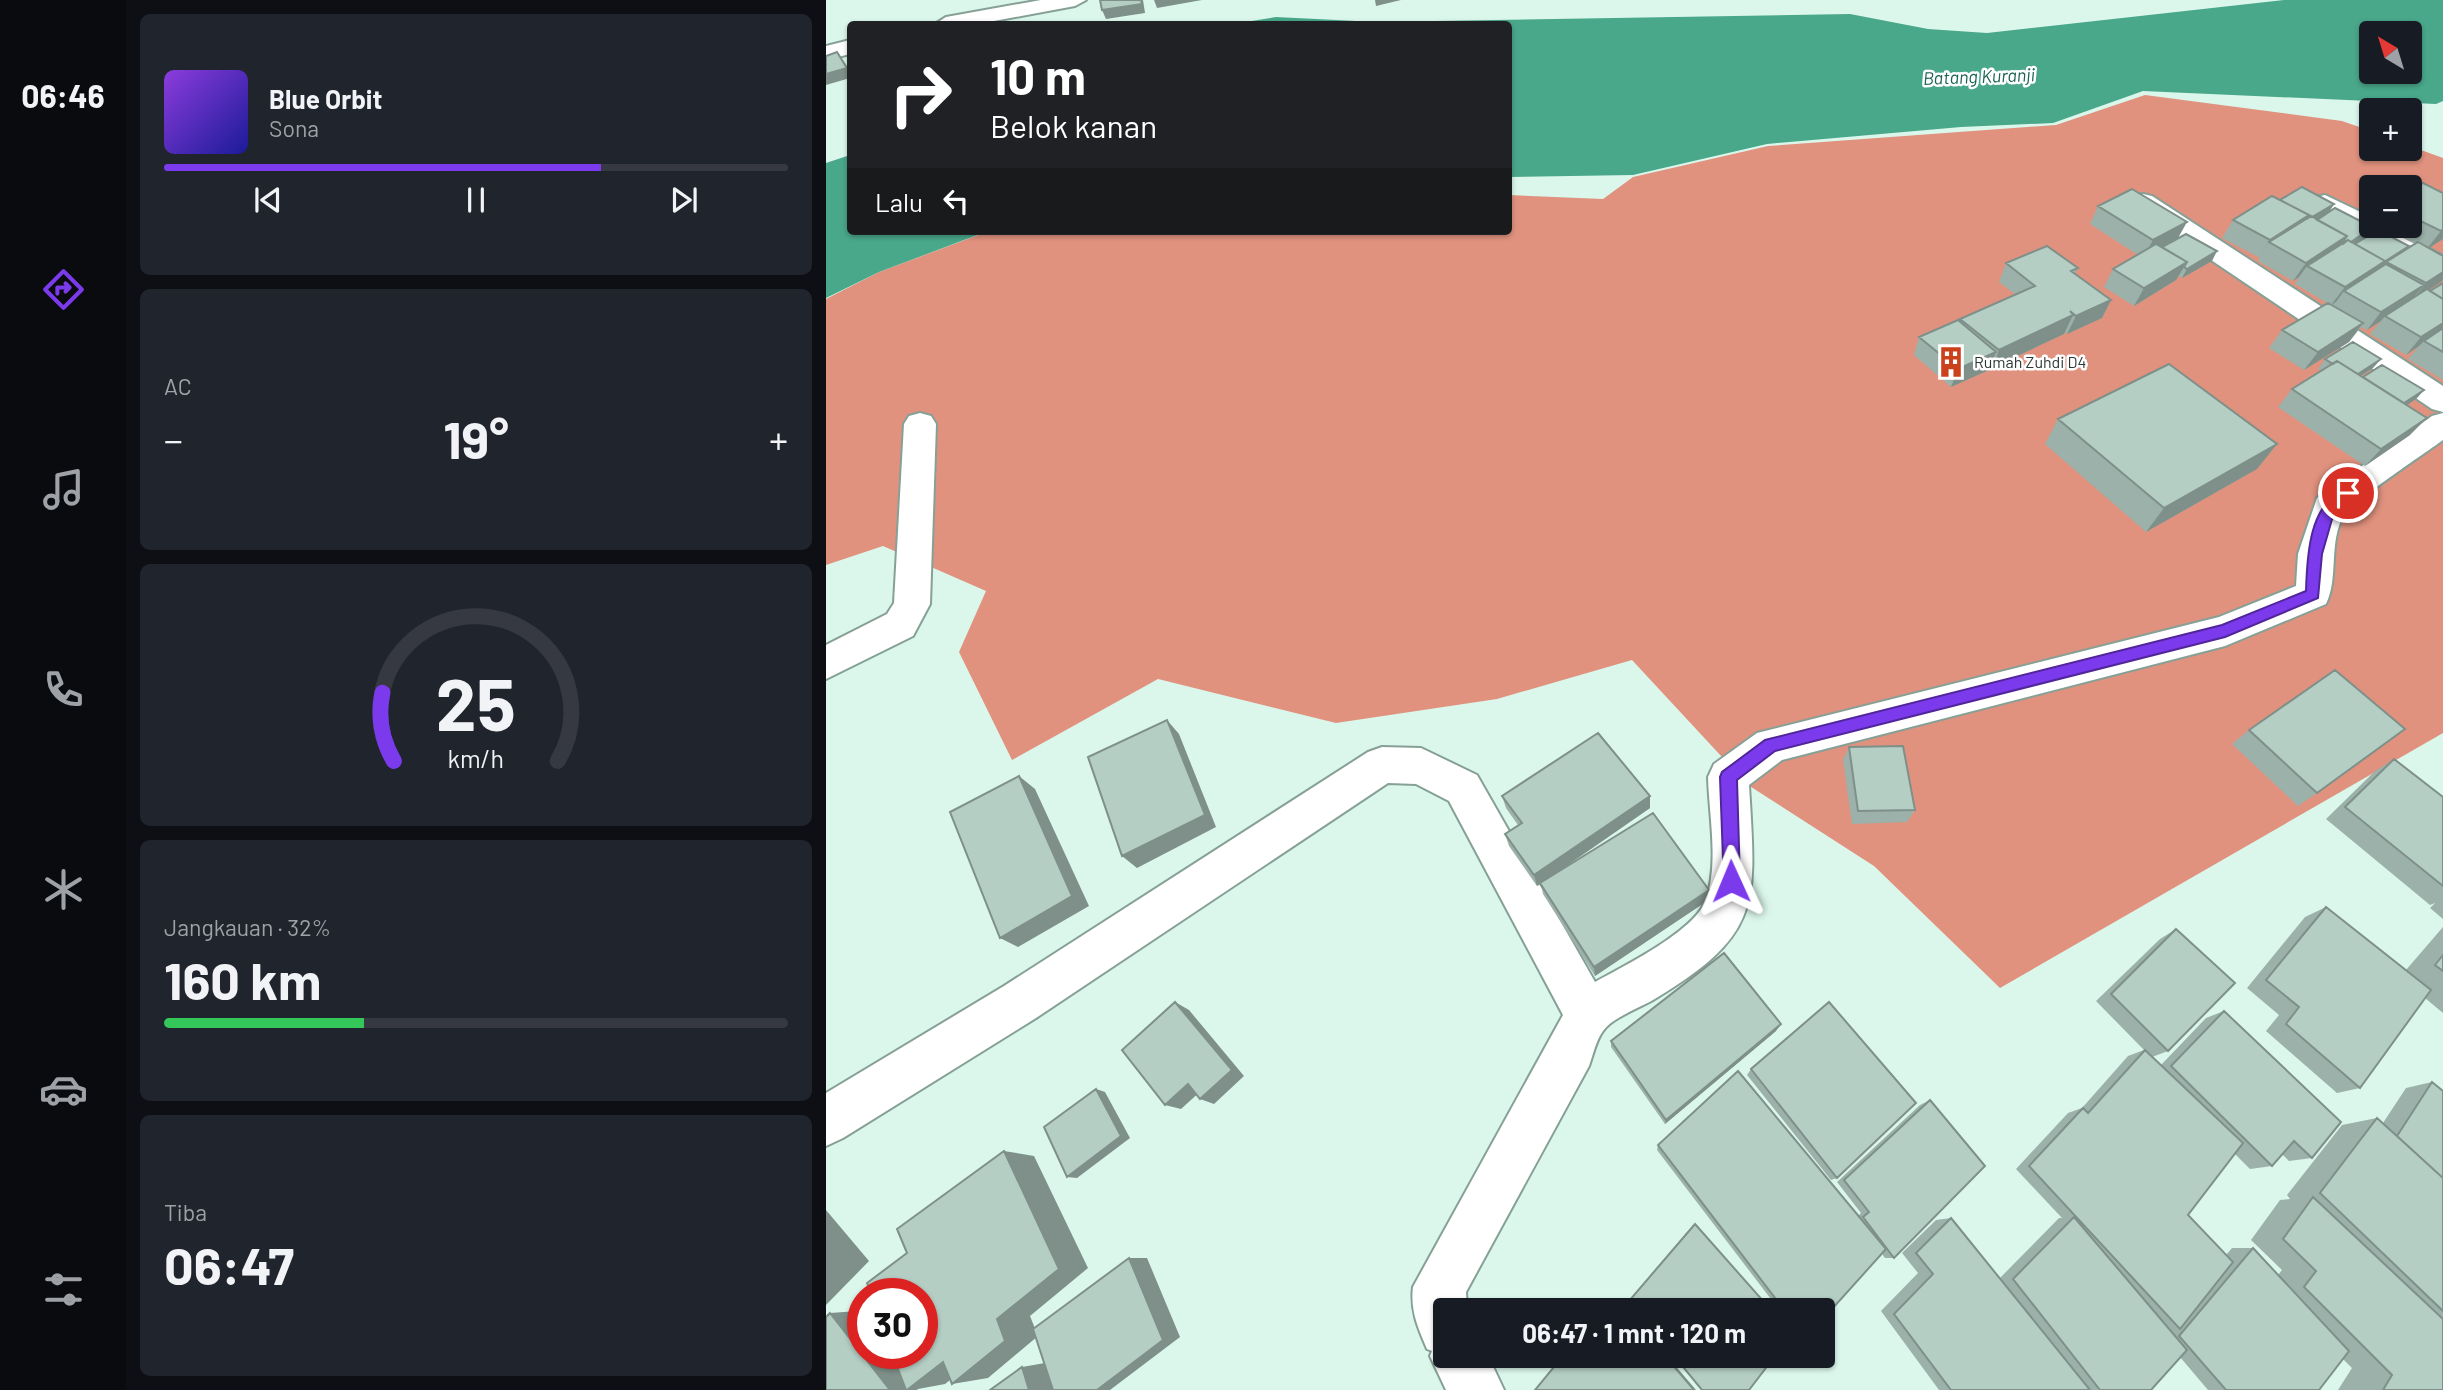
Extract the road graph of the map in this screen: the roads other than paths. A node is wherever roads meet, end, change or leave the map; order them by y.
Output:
1 (1075, 0) edge
2 (962, 21) edge
3 (847, 48) edge
4 (826, 53) edge
5 (2316, 198) edge
6 (2143, 202) edge
7 (2443, 267) edge
8 (2443, 401) edge
9 (920, 424) dead end
10 (2443, 424) edge
11 (826, 663) edge
12 (1587, 1013) junction
13 (826, 1121) edge
14 (1439, 1298) edge
15 (1464, 1368) edge
16 (1476, 1390) edge

1 - 2 street
3 - 4 street
5 - 7 street
6 - 8 street
9 - 11 street
10 - 12 street
12 - 13 street
12 - 14 street
15 - 16 street

